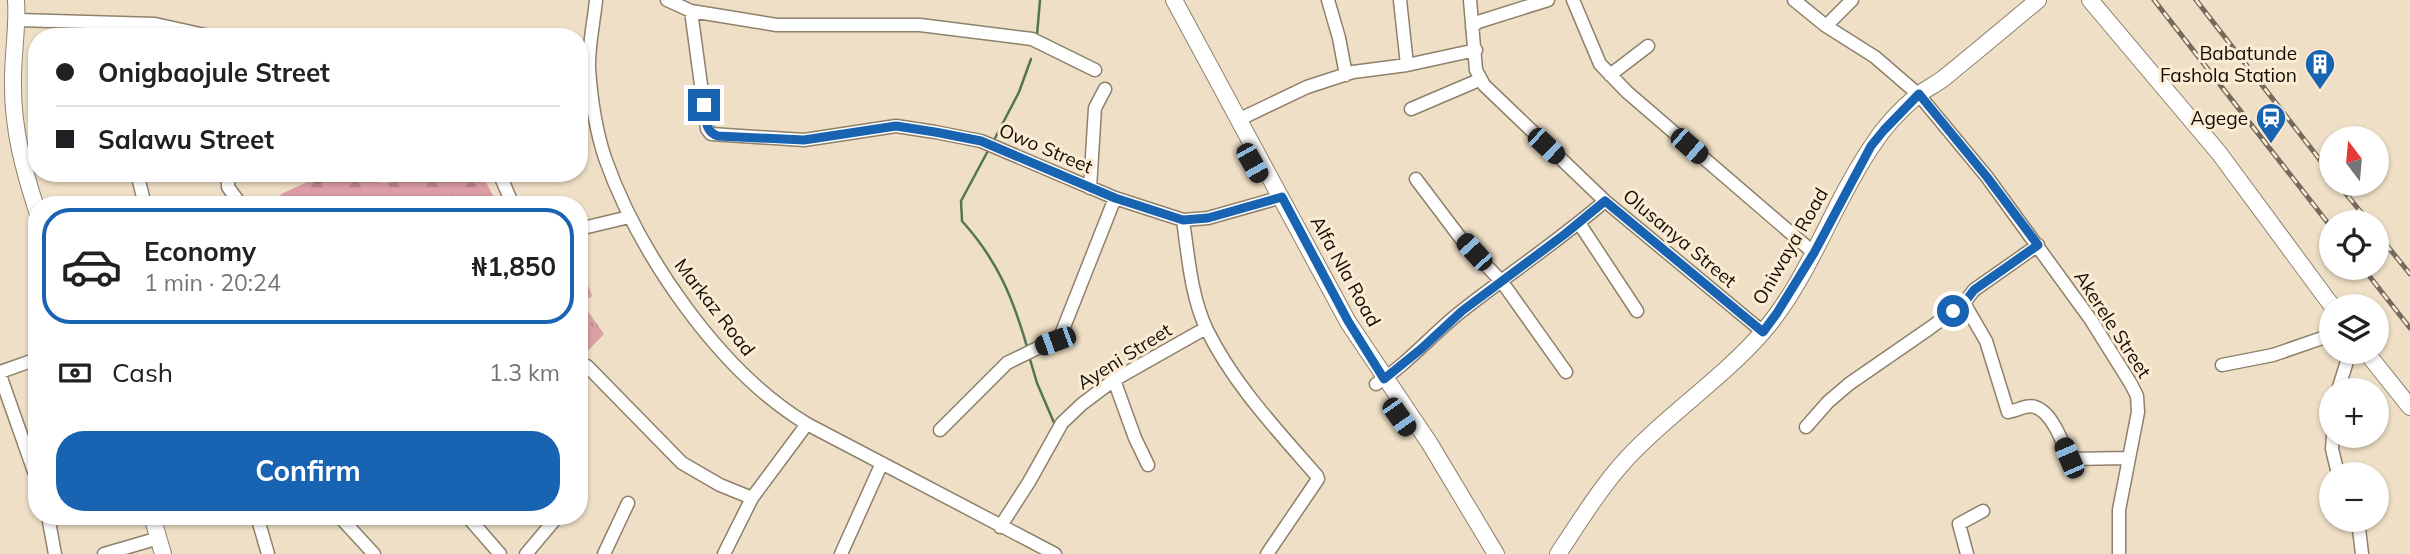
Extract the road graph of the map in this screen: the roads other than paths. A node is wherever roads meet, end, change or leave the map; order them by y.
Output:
1 (16, 0) edge
2 (596, 0) edge
3 (667, 0) edge
4 (1162, 0) edge
5 (1174, 0) edge
6 (1328, 0) edge
7 (1400, 0) edge
8 (1470, 0) edge
9 (1548, 0) edge
10 (1573, 0) edge
11 (1794, 0) edge
12 (1852, 0) edge
13 (2038, 0) edge
14 (2091, 0) edge
15 (691, 11) junction
16 (18, 20) junction
17 (1826, 26) junction
18 (1472, 27) junction
19 (98, 28) edge
20 (140, 28) edge
21 (173, 28) edge
22 (588, 45) edge
23 (1648, 46) dead end
24 (1476, 50) junction
25 (1407, 65) junction
26 (1095, 70) dead end
27 (1346, 75) junction
28 (1610, 75) junction
29 (1479, 80) junction
30 (588, 85) edge
31 (6, 88) edge
32 (1105, 89) dead end
33 (1919, 94) junction
34 (1411, 108) dead end
35 (1240, 119) junction
36 (1416, 179) dead end
37 (1090, 188) junction
38 (32, 196) edge
39 (1115, 198) junction
40 (1277, 199) junction
41 (1605, 201) junction
42 (629, 217) junction
43 (1183, 220) junction
44 (1578, 223) junction
45 (588, 227) edge
46 (2038, 245) junction
47 (1814, 253) junction
48 (1502, 282) junction
49 (2323, 294) edge
50 (1964, 303) junction
51 (1637, 311) dead end
52 (1206, 328) junction
53 (1763, 332) junction
54 (2319, 339) edge
55 (28, 363) edge
56 (2376, 364) edge
57 (2222, 365) dead end
58 (588, 367) edge
59 (1566, 372) dead end
60 (0, 374) edge
61 (1114, 380) junction
62 (1380, 382) junction
63 (2410, 407) edge
64 (807, 424) junction
65 (1806, 427) dead end
66 (940, 430) dead end
67 (28, 455) edge
68 (2127, 458) junction
69 (882, 463) junction
70 (1148, 465) dead end
71 (752, 498) junction
72 (628, 503) dead end
73 (1983, 511) dead end
74 (50, 525) edge
75 (155, 525) edge
76 (260, 525) edge
77 (347, 525) edge
78 (475, 525) edge
79 (550, 525) edge
80 (1000, 527) junction
81 (2359, 532) edge
82 (161, 546) edge
83 (55, 554) edge
84 (104, 554) edge
85 (268, 554) edge
86 (374, 554) edge
87 (500, 554) edge
88 (526, 554) edge
89 (604, 554) edge
90 (724, 554) edge
91 (841, 554) edge
92 (1055, 554) edge
93 (1267, 554) edge
94 (1484, 554) edge
95 (1496, 554) edge
96 (1558, 554) edge
97 (1967, 554) edge
98 (2119, 554) edge
99 (2362, 554) edge

1 - 16 main road
2 - 22 street, Markaz Road
3 - 15 street
4 - 40 main road, Alfa Nla Road
5 - 35 main road, Alfa Nla Road
6 - 27 street
7 - 25 street
8 - 18 street
9 - 18 street
10 - 28 street
11 - 17 street, Akerele Street
12 - 17 street
13 - 33 main road, Oniwaya Road
14 - 49 main road
15 - 26 street
15 - 37 street, Owo Street
16 - 19 street
16 - 31 main road
17 - 33 street, Akerele Street
18 - 24 street
20 - 21 street
23 - 28 street
24 - 25 street
24 - 29 street
25 - 27 street
27 - 35 street
28 - 47 street
29 - 34 street
29 - 41 street, Olusanya Street
30 - 42 street, Markaz Road
31 - 38 main road
32 - 37 street
33 - 46 street, Akerele Street
33 - 47 main road, Oniwaya Road
35 - 40 main road, Alfa Nla Road
36 - 48 street
37 - 39 street, Owo Street
39 - 43 street, Owo Street
39 - 66 street
40 - 43 street, Owo Street
40 - 62 main road, Alfa Nla Road
41 - 44 street
41 - 53 street, Olusanya Street
42 - 45 street
42 - 64 street, Markaz Road
43 - 52 street
44 - 48 street
44 - 51 street
46 - 50 street
46 - 68 street, Akerele Street
47 - 53 main road, Oniwaya Road
48 - 59 street
48 - 62 street
50 - 65 street
50 - 68 street
52 - 61 street, Ayeni Street
52 - 93 street
53 - 96 main road, Oniwaya Road
54 - 57 street
55 - 60 street
56 - 63 main road
58 - 71 street
60 - 67 street
61 - 70 street
61 - 80 street, Ayeni Street
62 - 94 main road, Alfa Nla Road
62 - 95 main road, Alfa Nla Road
64 - 69 street, Markaz Road
64 - 71 street
68 - 98 street, Akerele Street
69 - 80 street, Markaz Road
69 - 91 street
71 - 90 street
72 - 89 street
73 - 97 street
74 - 83 street
75 - 82 main road
76 - 85 street
77 - 86 street
78 - 87 street
79 - 88 street
80 - 92 street, Markaz Road
81 - 99 street
82 - 84 street

